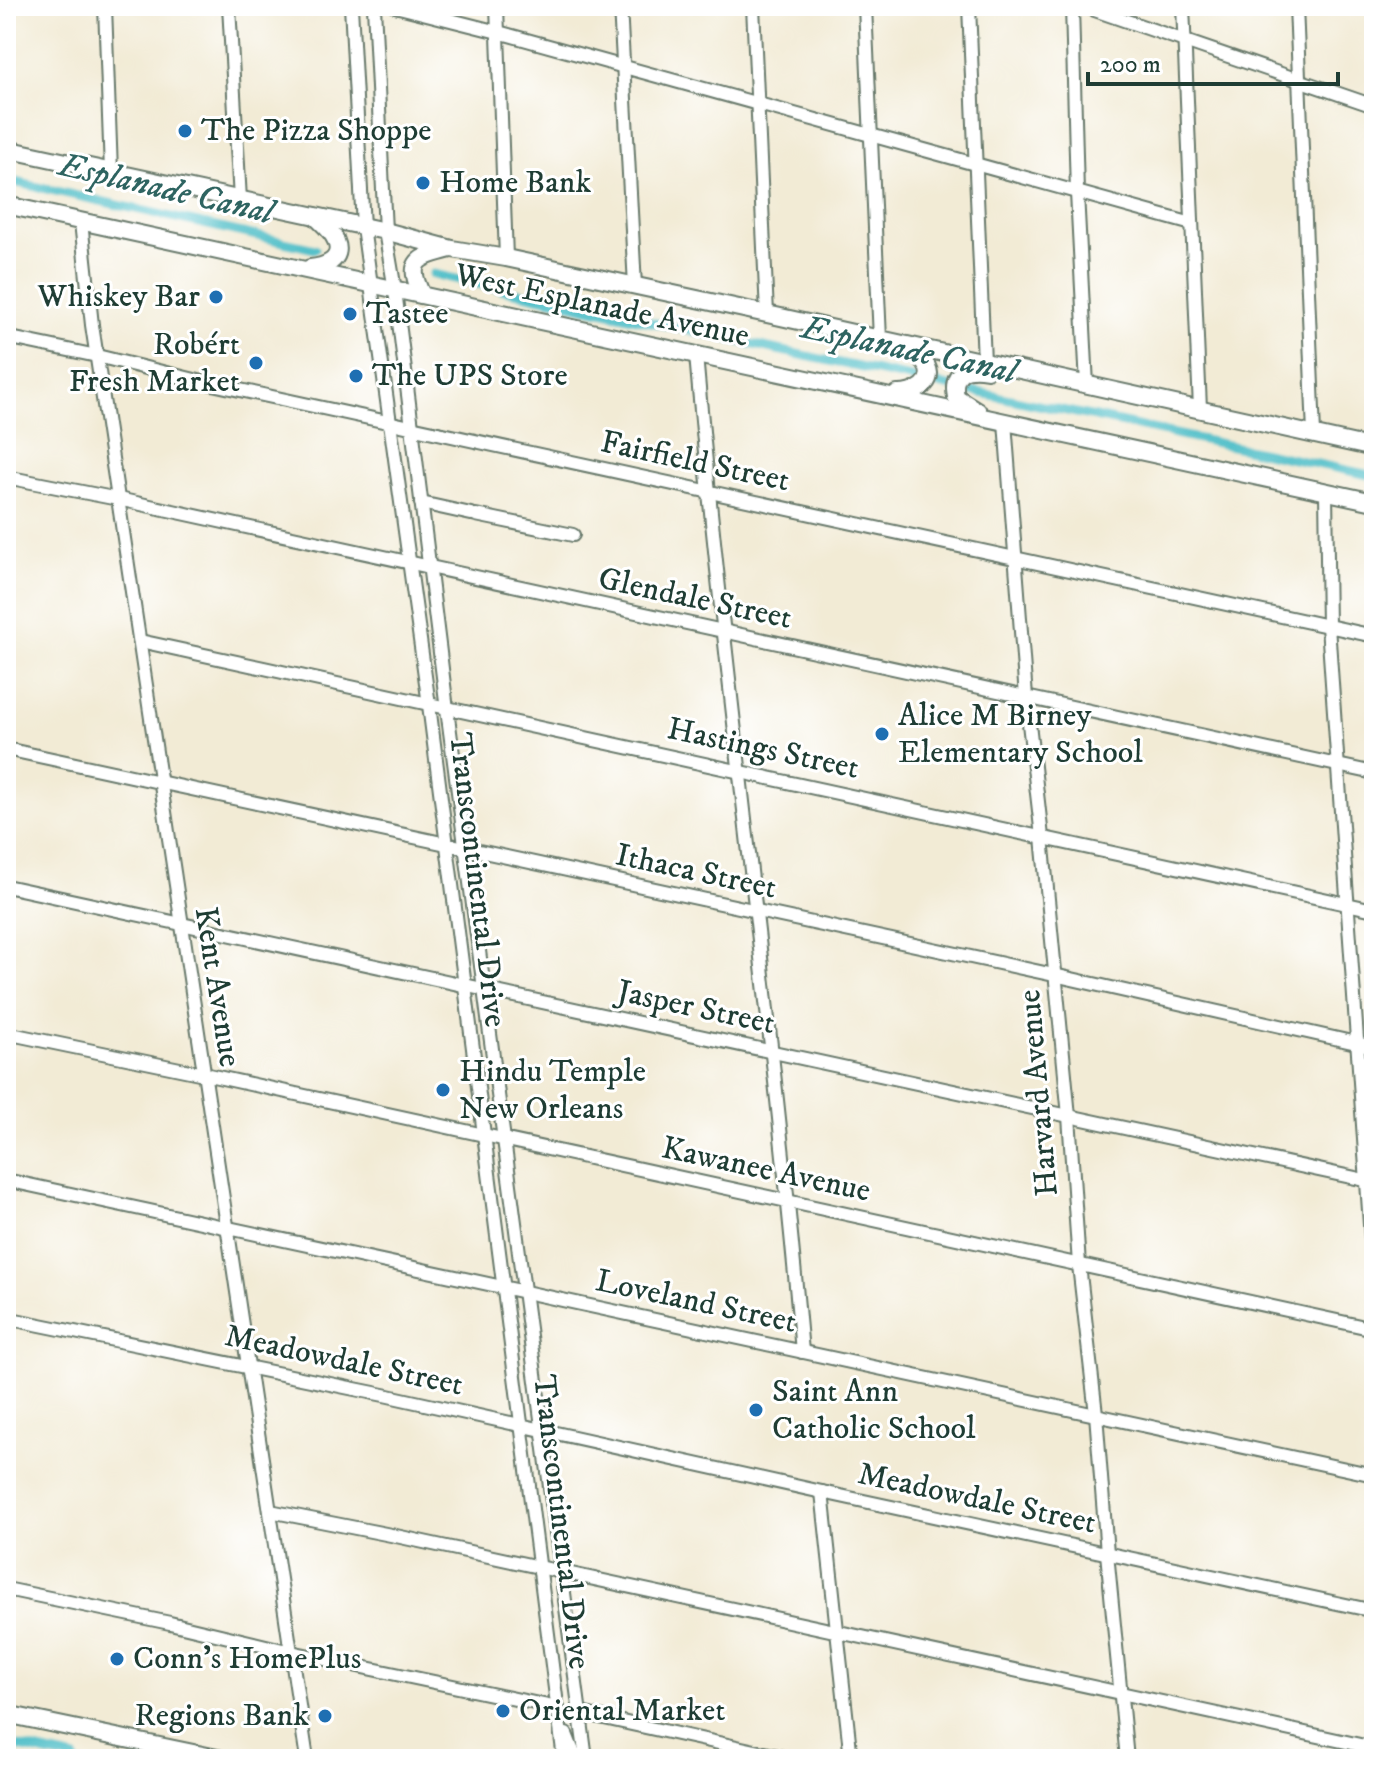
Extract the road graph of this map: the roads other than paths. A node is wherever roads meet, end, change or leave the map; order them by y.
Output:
1 (105, 6) edge
2 (229, 6) edge
3 (351, 6) edge
4 (374, 6) edge
5 (395, 6) edge
6 (497, 6) edge
7 (620, 6) edge
8 (753, 6) edge
9 (865, 6) edge
10 (969, 6) edge
11 (1072, 6) edge
12 (1083, 6) edge
13 (1183, 6) edge
14 (1296, 6) edge
15 (498, 32) junction
16 (1184, 40) junction
17 (622, 67) junction
18 (1300, 80) junction
19 (758, 105) junction
20 (1374, 106) edge
21 (871, 136) junction
22 (6, 149) edge
23 (975, 166) junction
24 (111, 172) junction
25 (1077, 193) junction
26 (240, 200) junction
27 (6, 205) edge
28 (315, 216) junction
29 (81, 222) junction
30 (1192, 224) junction
31 (363, 227) junction
32 (385, 231) junction
33 (452, 249) junction
34 (506, 258) junction
35 (300, 269) junction
36 (372, 285) junction
37 (635, 286) junction
38 (395, 290) junction
39 (422, 295) junction
40 (767, 314) junction
41 (6, 337) edge
42 (887, 341) junction
43 (696, 355) junction
44 (97, 356) junction
45 (984, 362) junction
46 (383, 371) junction
47 (1059, 379) junction
48 (1087, 385) junction
49 (867, 392) junction
50 (407, 393) junction
51 (1200, 409) junction
52 (998, 420) junction
53 (389, 422) junction
54 (411, 427) junction
55 (1314, 434) junction
56 (1374, 448) edge
57 (6, 477) edge
58 (709, 491) junction
59 (1326, 492) junction
60 (118, 499) junction
61 (1374, 502) edge
62 (421, 503) junction
63 (573, 535) dead end
64 (1014, 559) junction
65 (408, 564) junction
66 (429, 568) junction
67 (1328, 626) junction
68 (723, 632) junction
69 (1374, 636) edge
70 (140, 641) junction
71 (1026, 697) junction
72 (429, 705) junction
73 (447, 709) junction
74 (6, 749) edge
75 (1336, 764) junction
76 (740, 771) junction
77 (1374, 773) edge
78 (160, 782) junction
79 (1042, 837) junction
80 (446, 844) junction
81 (466, 848) junction
82 (6, 886) edge
83 (1347, 904) junction
84 (1374, 910) edge
85 (756, 912) junction
86 (180, 923) junction
87 (1054, 975) junction
88 (464, 984) junction
89 (484, 988) junction
90 (6, 1033) edge
91 (1357, 1043) junction
92 (1374, 1047) edge
93 (771, 1051) junction
94 (204, 1074) junction
95 (1069, 1116) junction
96 (484, 1135) junction
97 (504, 1139) junction
98 (6, 1180) edge
99 (1371, 1182) edge
100 (789, 1202) junction
101 (228, 1227) junction
102 (1079, 1265) junction
103 (1374, 1282) edge
104 (504, 1285) junction
105 (525, 1291) junction
106 (6, 1318) edge
107 (1374, 1329) edge
108 (802, 1352) junction
109 (249, 1368) junction
110 (1096, 1414) junction
111 (522, 1426) junction
112 (543, 1431) junction
113 (1374, 1475) edge
114 (822, 1492) junction
115 (270, 1511) junction
116 (1107, 1553) junction
117 (541, 1569) junction
118 (562, 1573) junction
119 (6, 1589) edge
120 (1374, 1611) edge
121 (836, 1632) junction
122 (291, 1652) junction
123 (1120, 1693) junction
124 (558, 1708) junction
125 (581, 1713) junction
126 (6, 1714) edge
127 (561, 1723) junction
128 (171, 1748) junction
129 (1374, 1748) edge
130 (188, 1759) edge
131 (222, 1759) edge
132 (307, 1759) edge
133 (564, 1759) edge
134 (576, 1759) edge
135 (586, 1759) edge
136 (792, 1759) edge
137 (851, 1759) edge
138 (1127, 1759) edge

1 - 24 street
2 - 26 street
3 - 31 street, Transcontinental Drive
4 - 32 street, Transcontinental Drive
5 - 15 street
6 - 15 street
7 - 17 street
8 - 19 street
9 - 21 street
10 - 23 street
11 - 25 street
12 - 16 street
13 - 16 street
14 - 18 street
15 - 17 street
15 - 34 street
16 - 18 street
16 - 30 street
17 - 19 street
17 - 37 street
18 - 20 street
18 - 55 street
19 - 21 street
19 - 40 street
21 - 23 street
21 - 42 street
22 - 24 main road, West Esplanade Avenue
23 - 25 street
23 - 45 street
24 - 26 main road, West Esplanade Avenue
25 - 30 street
25 - 48 street
26 - 28 main road, West Esplanade Avenue
27 - 29 main road, West Esplanade Avenue
28 - 31 main road, West Esplanade Avenue
28 - 35 main road
29 - 35 main road, West Esplanade Avenue
29 - 44 street, Kent Avenue
30 - 51 street
31 - 32 main road, West Esplanade Avenue
31 - 36 street, Transcontinental Drive
32 - 33 main road, West Esplanade Avenue
32 - 38 street, Transcontinental Drive
33 - 34 main road, West Esplanade Avenue
33 - 39 main road
34 - 37 main road, West Esplanade Avenue
35 - 36 main road, West Esplanade Avenue
36 - 38 main road, West Esplanade Avenue
36 - 46 street, Transcontinental Drive
37 - 40 main road, West Esplanade Avenue
38 - 39 main road, West Esplanade Avenue
38 - 50 street, Transcontinental Drive
39 - 43 main road, West Esplanade Avenue
40 - 42 main road, West Esplanade Avenue
41 - 44 street, Fairfield Street
42 - 45 main road, West Esplanade Avenue
42 - 49 main road
43 - 49 main road, West Esplanade Avenue
43 - 58 street
44 - 53 street, Fairfield Street
44 - 60 street, Kent Avenue
45 - 47 main road, West Esplanade Avenue
46 - 50 street
46 - 53 street, Transcontinental Drive
47 - 48 main road, West Esplanade Avenue
47 - 52 main road
48 - 51 main road, West Esplanade Avenue
49 - 52 main road, West Esplanade Avenue
50 - 54 street, Transcontinental Drive
51 - 55 main road, West Esplanade Avenue
52 - 59 main road, West Esplanade Avenue
52 - 64 street, Harvard Avenue
53 - 54 street, Fairfield Street
53 - 65 street, Transcontinental Drive
54 - 58 street, Fairfield Street
54 - 62 street, Transcontinental Drive
55 - 56 main road, West Esplanade Avenue
57 - 60 street, Glendale Street
58 - 64 street, Fairfield Street
58 - 68 street
59 - 61 main road, West Esplanade Avenue
59 - 67 street
60 - 65 street, Glendale Street
60 - 70 street, Kent Avenue
62 - 63 street
62 - 66 street, Transcontinental Drive
64 - 67 street, Fairfield Street
64 - 71 street, Harvard Avenue
65 - 66 street, Glendale Street
65 - 72 street, Transcontinental Drive
66 - 68 street, Glendale Street
66 - 73 street, Transcontinental Drive
67 - 69 street, Fairfield Street
67 - 75 street
68 - 71 street, Glendale Street
68 - 76 street
70 - 72 street, Hastings Street
70 - 78 street, Kent Avenue
71 - 75 street, Glendale Street
71 - 79 street, Harvard Avenue
72 - 73 street, Hastings Street
72 - 80 street, Transcontinental Drive
73 - 76 street, Hastings Street
73 - 81 street, Transcontinental Drive
74 - 78 street, Ithaca Street
75 - 77 street, Glendale Street
75 - 83 street
76 - 79 street, Hastings Street
76 - 85 street
78 - 80 street, Ithaca Street
78 - 86 street, Kent Avenue
79 - 83 street, Hastings Street
79 - 87 street, Harvard Avenue
80 - 81 street, Ithaca Street
80 - 88 street, Transcontinental Drive
81 - 85 street, Ithaca Street
81 - 89 street, Transcontinental Drive
82 - 86 street, Jasper Street
83 - 84 street, Hastings Street
83 - 91 street
85 - 87 street, Ithaca Street
85 - 93 street
86 - 88 street, Jasper Street
86 - 94 street, Kent Avenue
87 - 91 street, Ithaca Street
87 - 95 street, Harvard Avenue
88 - 89 street, Jasper Street
88 - 96 street, Transcontinental Drive
89 - 93 street, Jasper Street
89 - 97 street, Transcontinental Drive
90 - 94 street, Kawanee Avenue
91 - 92 street, Ithaca Street
91 - 99 street
93 - 95 street, Jasper Street
93 - 100 street
94 - 96 street, Kawanee Avenue
94 - 101 street, Kent Avenue
95 - 99 street, Jasper Street
95 - 102 street, Harvard Avenue
96 - 97 street, Kawanee Avenue
96 - 104 street, Transcontinental Drive
97 - 100 street, Kawanee Avenue
97 - 105 street, Transcontinental Drive
98 - 101 street, Loveland Street
99 - 103 street
100 - 102 street, Kawanee Avenue
100 - 108 street
101 - 104 street, Loveland Street
101 - 109 street, Kent Avenue
102 - 107 street, Kawanee Avenue
102 - 110 street, Harvard Avenue
104 - 105 street, Loveland Street
104 - 111 street, Transcontinental Drive
105 - 108 street, Loveland Street
105 - 112 street, Transcontinental Drive
106 - 109 street, Meadowdale Street
108 - 110 street, Loveland Street
109 - 111 street, Meadowdale Street
109 - 115 street, Kent Avenue
110 - 113 street, Loveland Street
110 - 116 street, Harvard Avenue
111 - 112 street, Meadowdale Street
111 - 117 street, Transcontinental Drive
112 - 114 street, Meadowdale Street
112 - 118 street, Transcontinental Drive
114 - 116 street, Meadowdale Street
114 - 121 street
115 - 117 street
115 - 122 street, Kent Avenue
116 - 120 street, Meadowdale Street
116 - 123 street, Harvard Avenue
117 - 118 street
117 - 124 street, Transcontinental Drive
118 - 121 street
118 - 125 street, Transcontinental Drive
119 - 122 street
121 - 123 street
121 - 137 street
122 - 124 street
122 - 132 street, Kent Avenue
123 - 129 street
123 - 138 street, Harvard Avenue
124 - 127 street, Transcontinental Drive
125 - 135 street, Transcontinental Drive
125 - 136 street
126 - 128 main road
127 - 133 street, Transcontinental Drive
127 - 134 street
128 - 130 main road
128 - 131 main road

